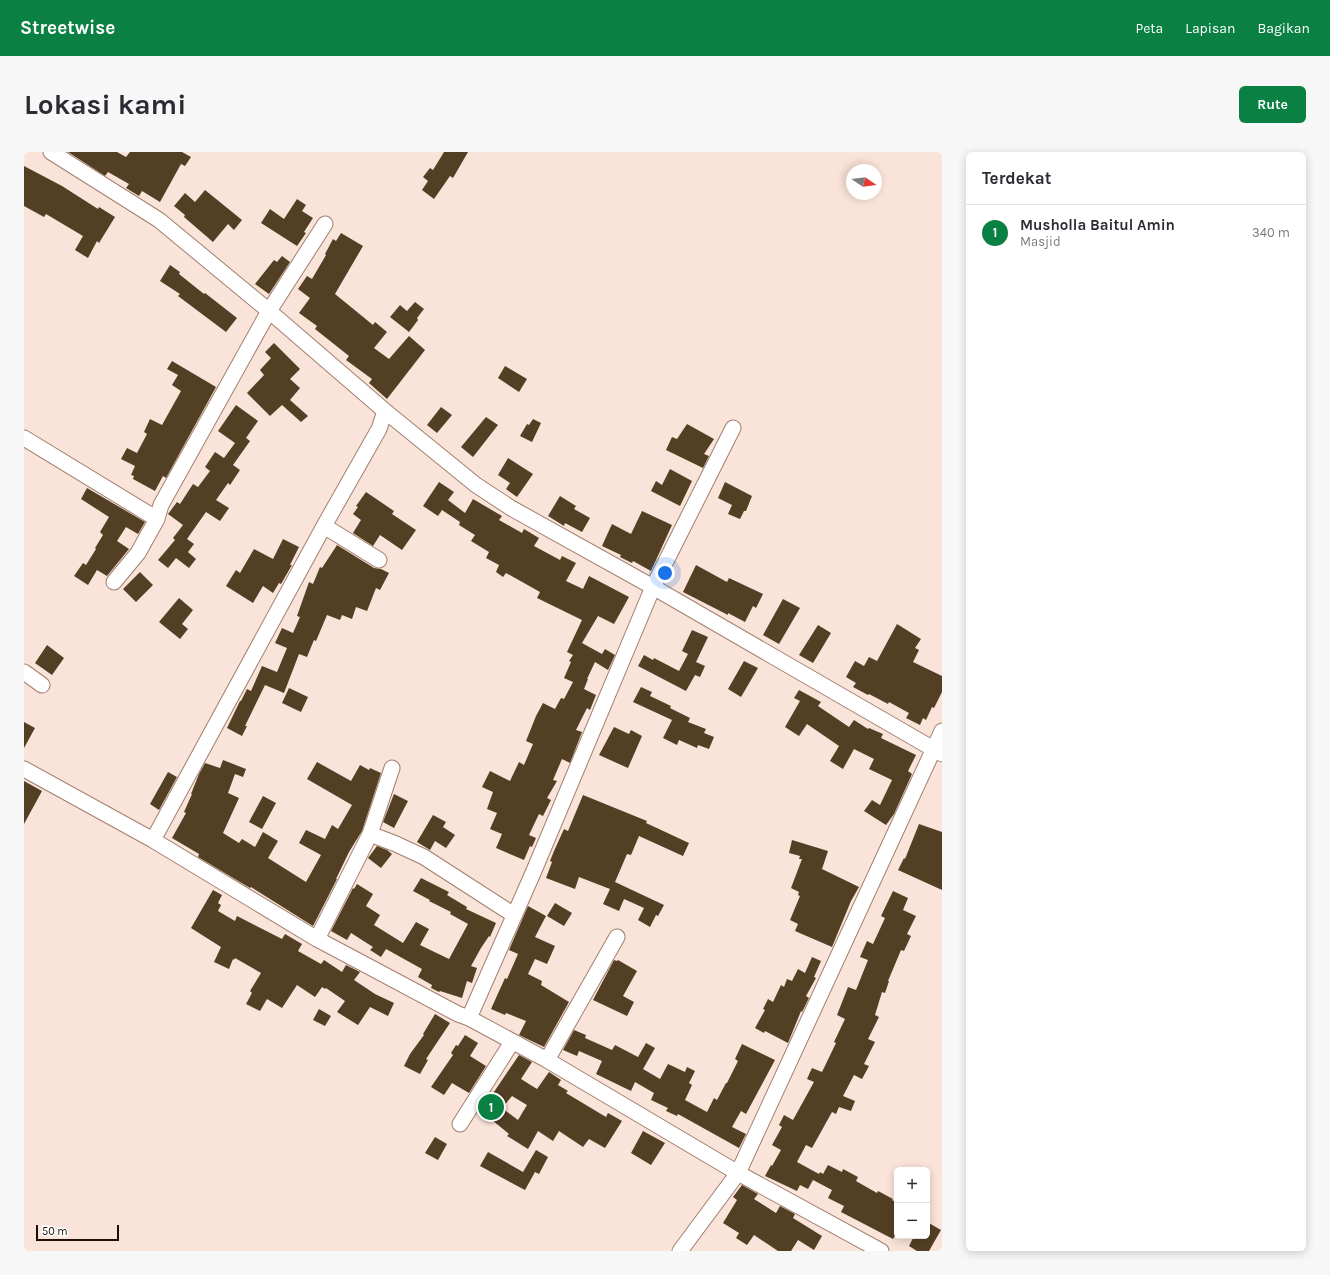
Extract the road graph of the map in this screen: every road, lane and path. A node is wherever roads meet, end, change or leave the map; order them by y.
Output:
1 (51, 152) edge
2 (325, 224) dead end
3 (269, 311) junction
4 (386, 411) junction
5 (733, 428) dead end
6 (24, 438) edge
7 (157, 519) junction
8 (324, 526) junction
9 (379, 560) dead end
10 (114, 582) dead end
11 (653, 587) junction
12 (24, 672) edge
13 (42, 685) dead end
14 (942, 731) edge
15 (938, 752) edge
16 (392, 768) dead end
17 (24, 769) edge
18 (370, 834) junction
19 (153, 840) junction
20 (514, 915) junction
21 (617, 937) dead end
22 (317, 939) junction
23 (469, 1018) junction
24 (512, 1042) junction
25 (547, 1060) junction
26 (460, 1124) dead end
27 (738, 1173) junction
28 (680, 1251) edge
29 (881, 1251) edge

1 - 3 street
2 - 3 street
3 - 4 street
3 - 7 street
4 - 8 street
4 - 11 street
5 - 11 street
6 - 7 street
7 - 10 street
8 - 9 street
8 - 19 street
11 - 15 street
11 - 20 street
12 - 13 street
14 - 15 street
15 - 27 street
16 - 18 street
17 - 19 street
18 - 20 street
18 - 22 street
19 - 22 street
20 - 23 street
21 - 25 street
22 - 23 street
23 - 24 street
24 - 25 street
24 - 26 street
25 - 27 street
27 - 28 street
27 - 29 street

